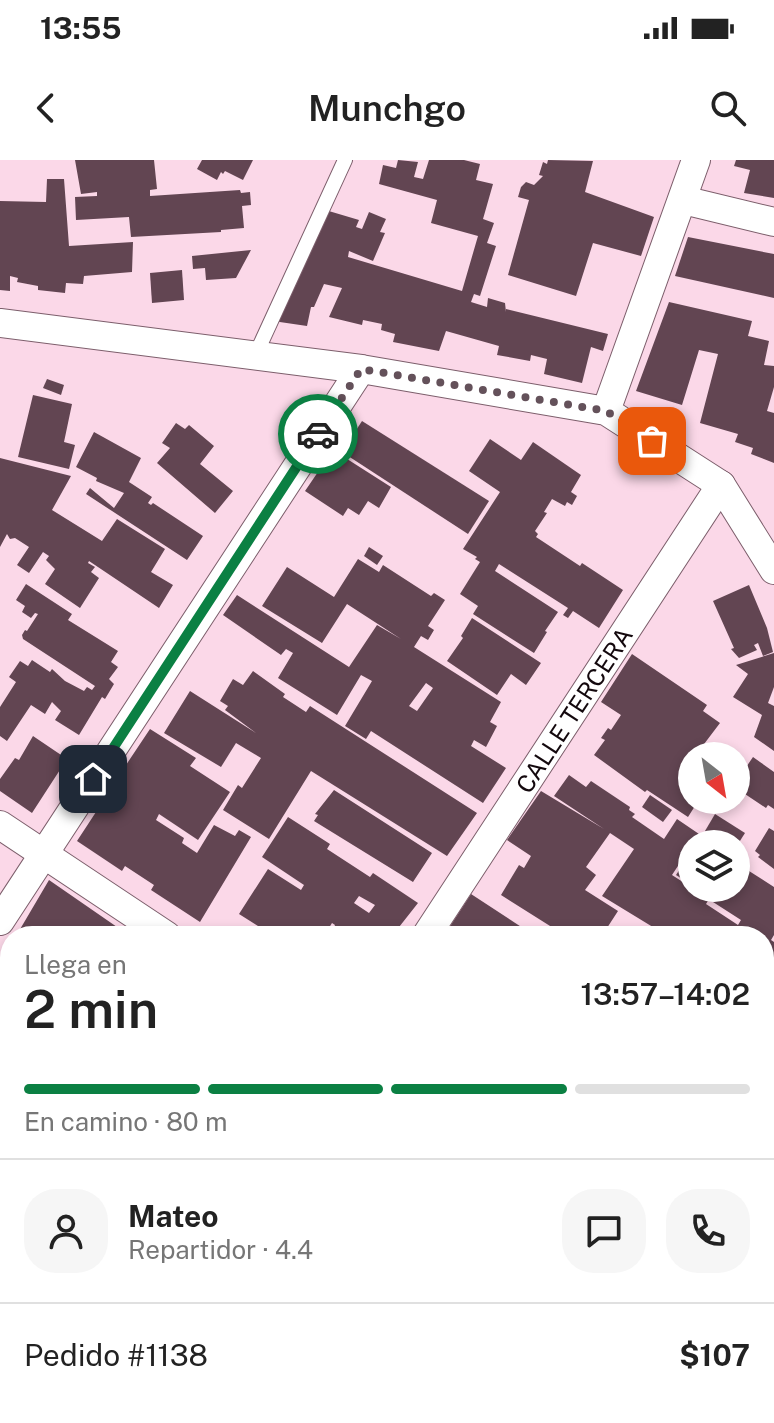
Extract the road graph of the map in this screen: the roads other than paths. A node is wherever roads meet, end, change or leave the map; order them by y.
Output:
1 (345, 160) edge
2 (696, 160) edge
3 (683, 200) junction
4 (774, 222) edge
5 (0, 323) edge
6 (255, 356) junction
7 (361, 369) junction
8 (606, 411) junction
9 (721, 485) junction
10 (774, 570) edge
11 (0, 825) edge
12 (43, 856) junction
13 (0, 921) edge
14 (152, 926) edge
15 (433, 926) edge

1 - 6 lane
2 - 3 street
3 - 4 street
3 - 8 street
5 - 6 street
6 - 7 street
7 - 8 street
7 - 12 street
8 - 9 street
9 - 10 street
9 - 15 street, CALLE TERCERA
11 - 12 street
12 - 13 street
12 - 14 street

